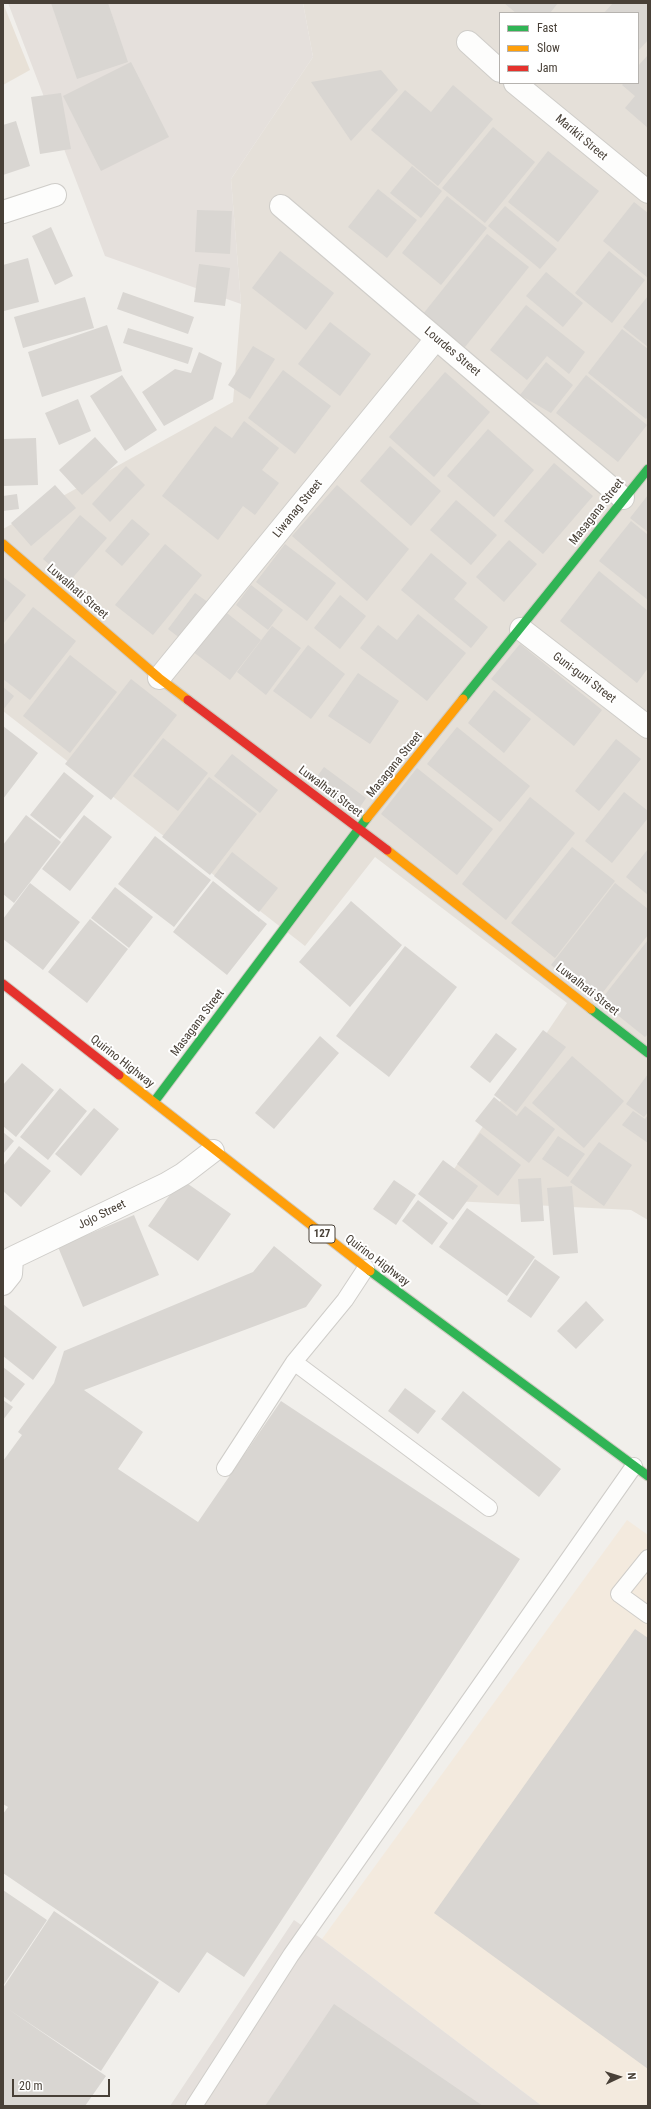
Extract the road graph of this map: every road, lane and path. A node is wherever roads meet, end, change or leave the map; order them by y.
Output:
1 (468, 42) dead end
2 (499, 71) edge
3 (516, 84) edge
4 (648, 192) edge
5 (55, 195) dead end
6 (281, 206) dead end
7 (3, 212) edge
8 (436, 339) junction
9 (648, 469) edge
10 (623, 498) junction
11 (3, 544) edge
12 (521, 629) junction
13 (160, 678) junction
14 (648, 727) edge
15 (359, 828) junction
16 (3, 984) edge
17 (648, 1053) edge
18 (154, 1102) junction
19 (213, 1151) junction
20 (8, 1253) edge
21 (366, 1268) junction
22 (3, 1284) edge
23 (294, 1362) junction
24 (634, 1466) junction
25 (225, 1468) dead end
26 (648, 1476) edge
27 (489, 1508) dead end
28 (648, 1558) edge
29 (648, 1615) edge
30 (194, 2106) edge

1 - 2 street
3 - 4 street, Marikit Street
5 - 7 street
6 - 8 street, Lourdes Street
8 - 10 street, Lourdes Street
8 - 13 street, Liwanag Street
9 - 10 street, Masagana Street
10 - 12 street, Masagana Street
11 - 13 street, Luwalhati Street
12 - 14 street, Guni-guni Street
12 - 15 street, Masagana Street
13 - 15 street, Luwalhati Street
15 - 17 street, Luwalhati Street
15 - 18 street, Masagana Street
16 - 18 street, Quirino Highway / 127
18 - 19 street, Quirino Highway / 127
19 - 20 street, Jojo Street
19 - 21 street, Quirino Highway / 127
20 - 22 street, Jojo Street
21 - 23 lane
21 - 24 street, Quirino Highway / 127
23 - 25 lane
23 - 27 lane
24 - 26 street, Quirino Highway / 127
24 - 30 lane
28 - 29 lane

